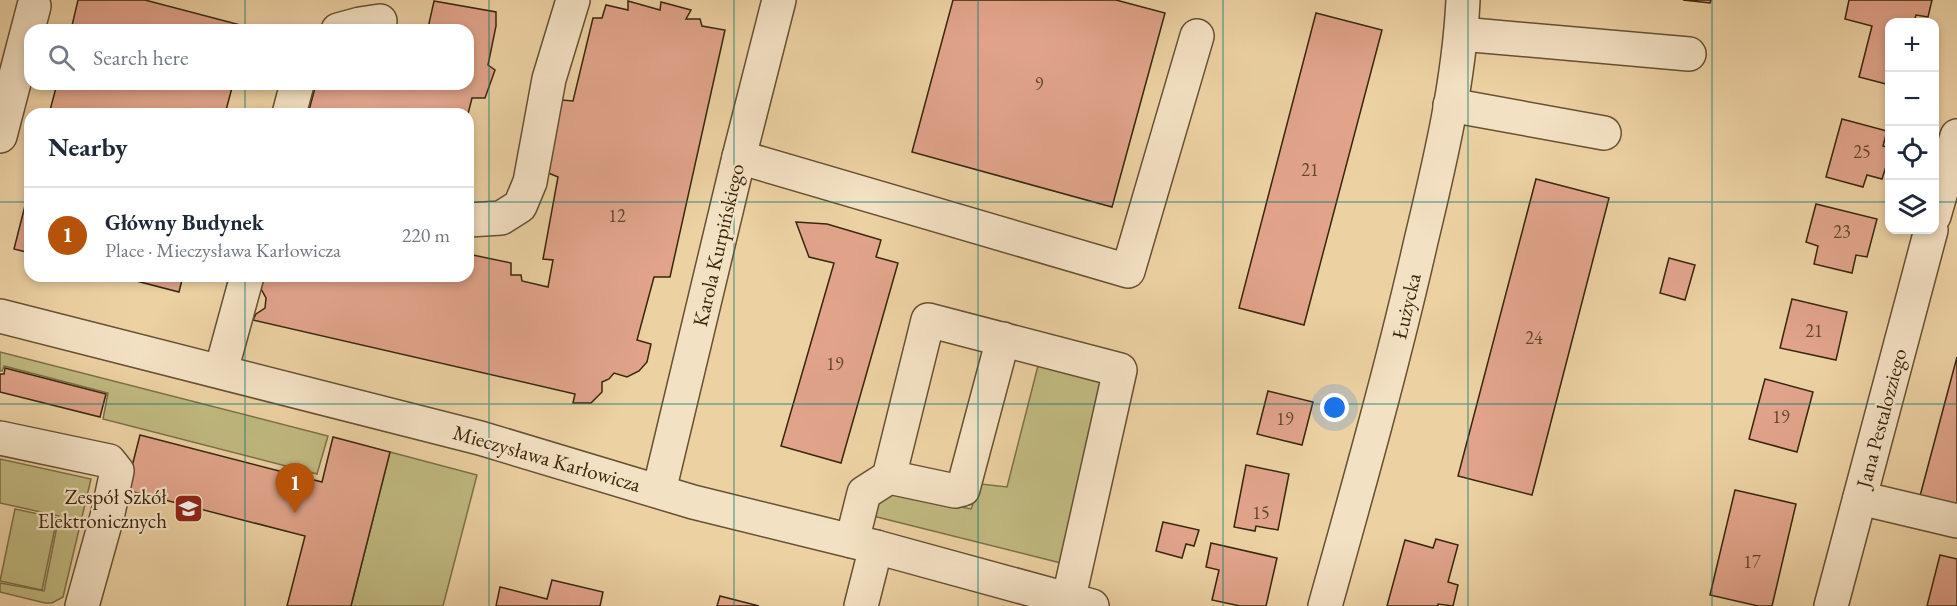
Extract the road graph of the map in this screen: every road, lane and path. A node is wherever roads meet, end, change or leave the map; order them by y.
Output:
1 (573, 0) edge
2 (778, 0) edge
3 (1463, 0) edge
4 (34, 6) dead end
5 (380, 21) dead end
6 (29, 24) edge
7 (360, 24) edge
8 (1461, 34) junction
9 (1197, 36) dead end
10 (24, 44) edge
11 (1689, 54) dead end
12 (296, 90) edge
13 (1450, 105) junction
14 (291, 108) edge
15 (1604, 134) dead end
16 (0, 136) edge
17 (1957, 136) edge
18 (739, 157) junction
19 (1939, 201) edge
20 (474, 220) edge
21 (1930, 234) edge
22 (245, 282) edge
23 (0, 316) edge
24 (1003, 339) junction
25 (221, 371) junction
26 (0, 438) edge
27 (889, 477) junction
28 (659, 491) junction
29 (1860, 498) junction
30 (1957, 521) edge
31 (864, 544) junction
32 (1076, 604) edge
33 (82, 606) edge
34 (861, 606) edge
35 (1325, 606) edge
36 (1831, 606) edge

1 - 20 street
2 - 18 street, Karola Kurpińskiego
3 - 8 street, Łużycka
4 - 6 street
5 - 7 street
8 - 11 street
8 - 13 street, Łużycka
9 - 18 street
10 - 16 street
12 - 14 street
13 - 15 street
13 - 35 street, Łużycka
17 - 19 street
18 - 28 street, Karola Kurpińskiego
21 - 29 street, Jana Pestalozziego
22 - 25 street
23 - 25 street, Mieczysława Karłowicza
24 - 27 street
24 - 27 street
24 - 32 street
25 - 28 street, Mieczysława Karłowicza
26 - 33 street
27 - 31 street
28 - 31 street, Mieczysława Karłowicza
29 - 30 street
29 - 36 street, Jana Pestalozziego
31 - 32 street, Mieczysława Karłowicza
31 - 34 street

